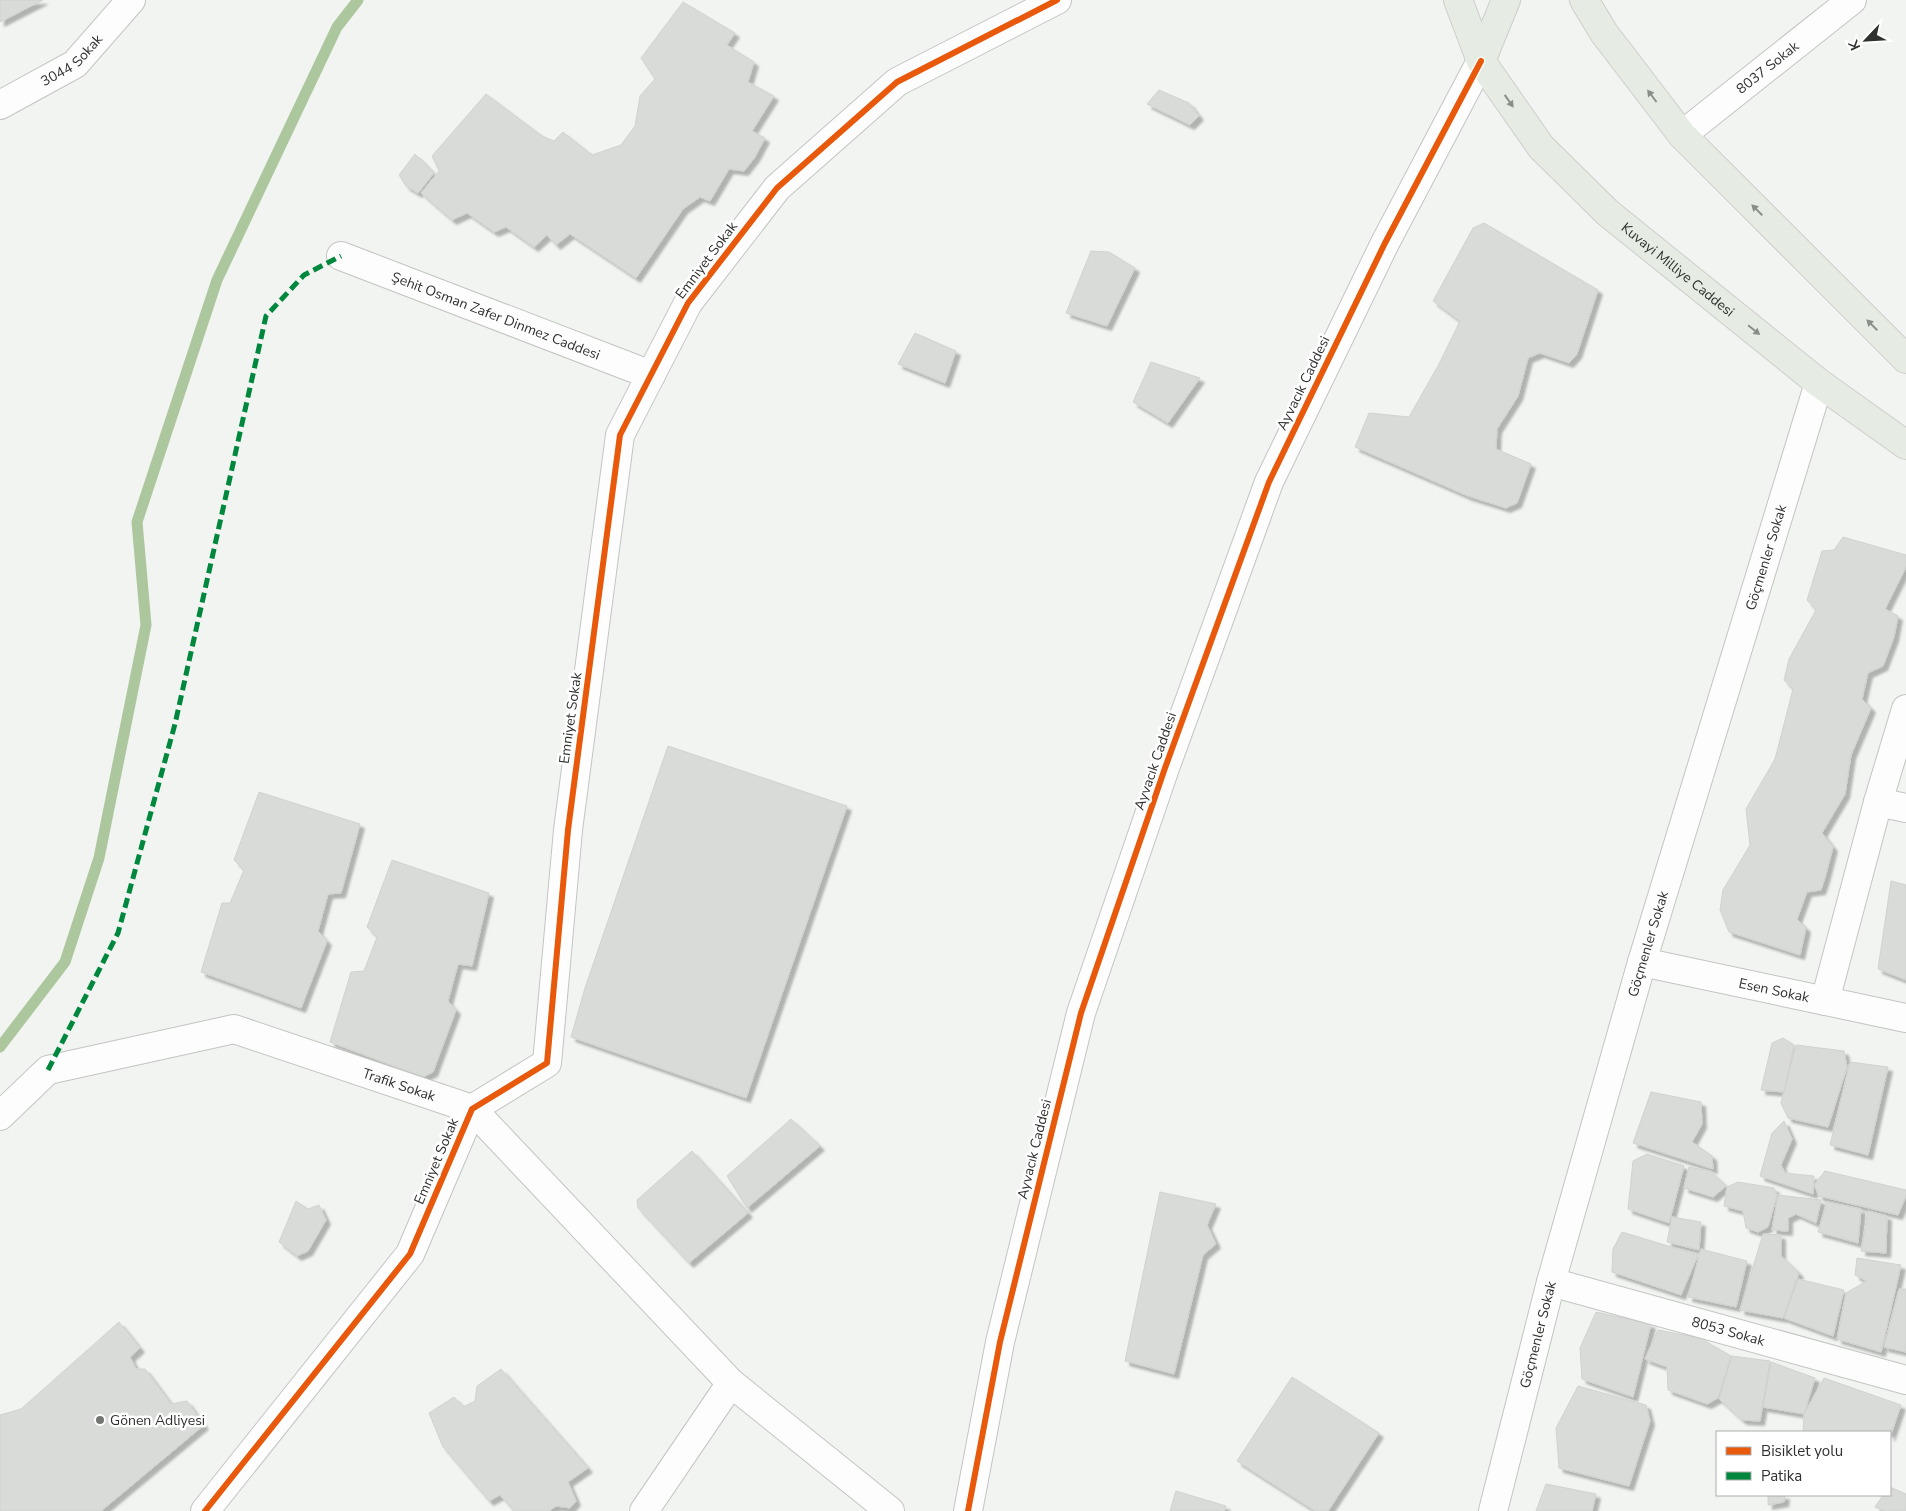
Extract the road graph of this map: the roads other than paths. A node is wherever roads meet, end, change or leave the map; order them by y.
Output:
1 (131, 0) edge
2 (1057, 0) edge
3 (1458, 0) edge
4 (1506, 0) edge
5 (1584, 0) edge
6 (1852, 0) edge
7 (1481, 61) junction
8 (0, 105) edge
9 (1682, 135) junction
10 (341, 256) dead end
11 (1906, 360) edge
12 (651, 375) junction
13 (1819, 383) junction
14 (1905, 444) edge
15 (1906, 709) edge
16 (1878, 802) junction
17 (1906, 808) edge
18 (1642, 962) junction
19 (1826, 1001) junction
20 (1906, 1018) edge
21 (472, 1109) junction
22 (0, 1116) edge
23 (1551, 1282) junction
24 (1906, 1380) edge
25 (731, 1383) junction
26 (205, 1511) edge
27 (644, 1511) edge
28 (890, 1511) edge
29 (968, 1511) edge
30 (1493, 1511) edge

1 - 8 street, 3044 Sokak
2 - 12 street, Emniyet Sokak
3 - 7 main road, Kuvayi Milliye Caddesi
4 - 7 main road, Ayvacık Caddesi
9 -> 5 main road
6 - 9 street, 8037 Sokak
7 -> 13 main road, Kuvayi Milliye Caddesi
7 - 29 street, Ayvacık Caddesi
11 -> 9 main road
10 - 12 street, Şehit Osman Zafer Dinmez Caddesi
12 - 21 street, Emniyet Sokak
13 - 14 main road, Kuvayi Milliye Caddesi
13 - 18 street, Göçmenler Sokak
15 - 16 street
16 - 17 street
16 - 19 street
18 - 19 street, Esen Sokak
18 - 23 street, Göçmenler Sokak
19 - 20 street, Esen Sokak
21 - 22 street, Trafik Sokak
21 - 25 street, Trafik Sokak
21 - 26 street, Emniyet Sokak
23 - 24 street, 8053 Sokak
23 - 30 street, Göçmenler Sokak
25 - 27 street
25 - 28 street, Trafik Sokak

